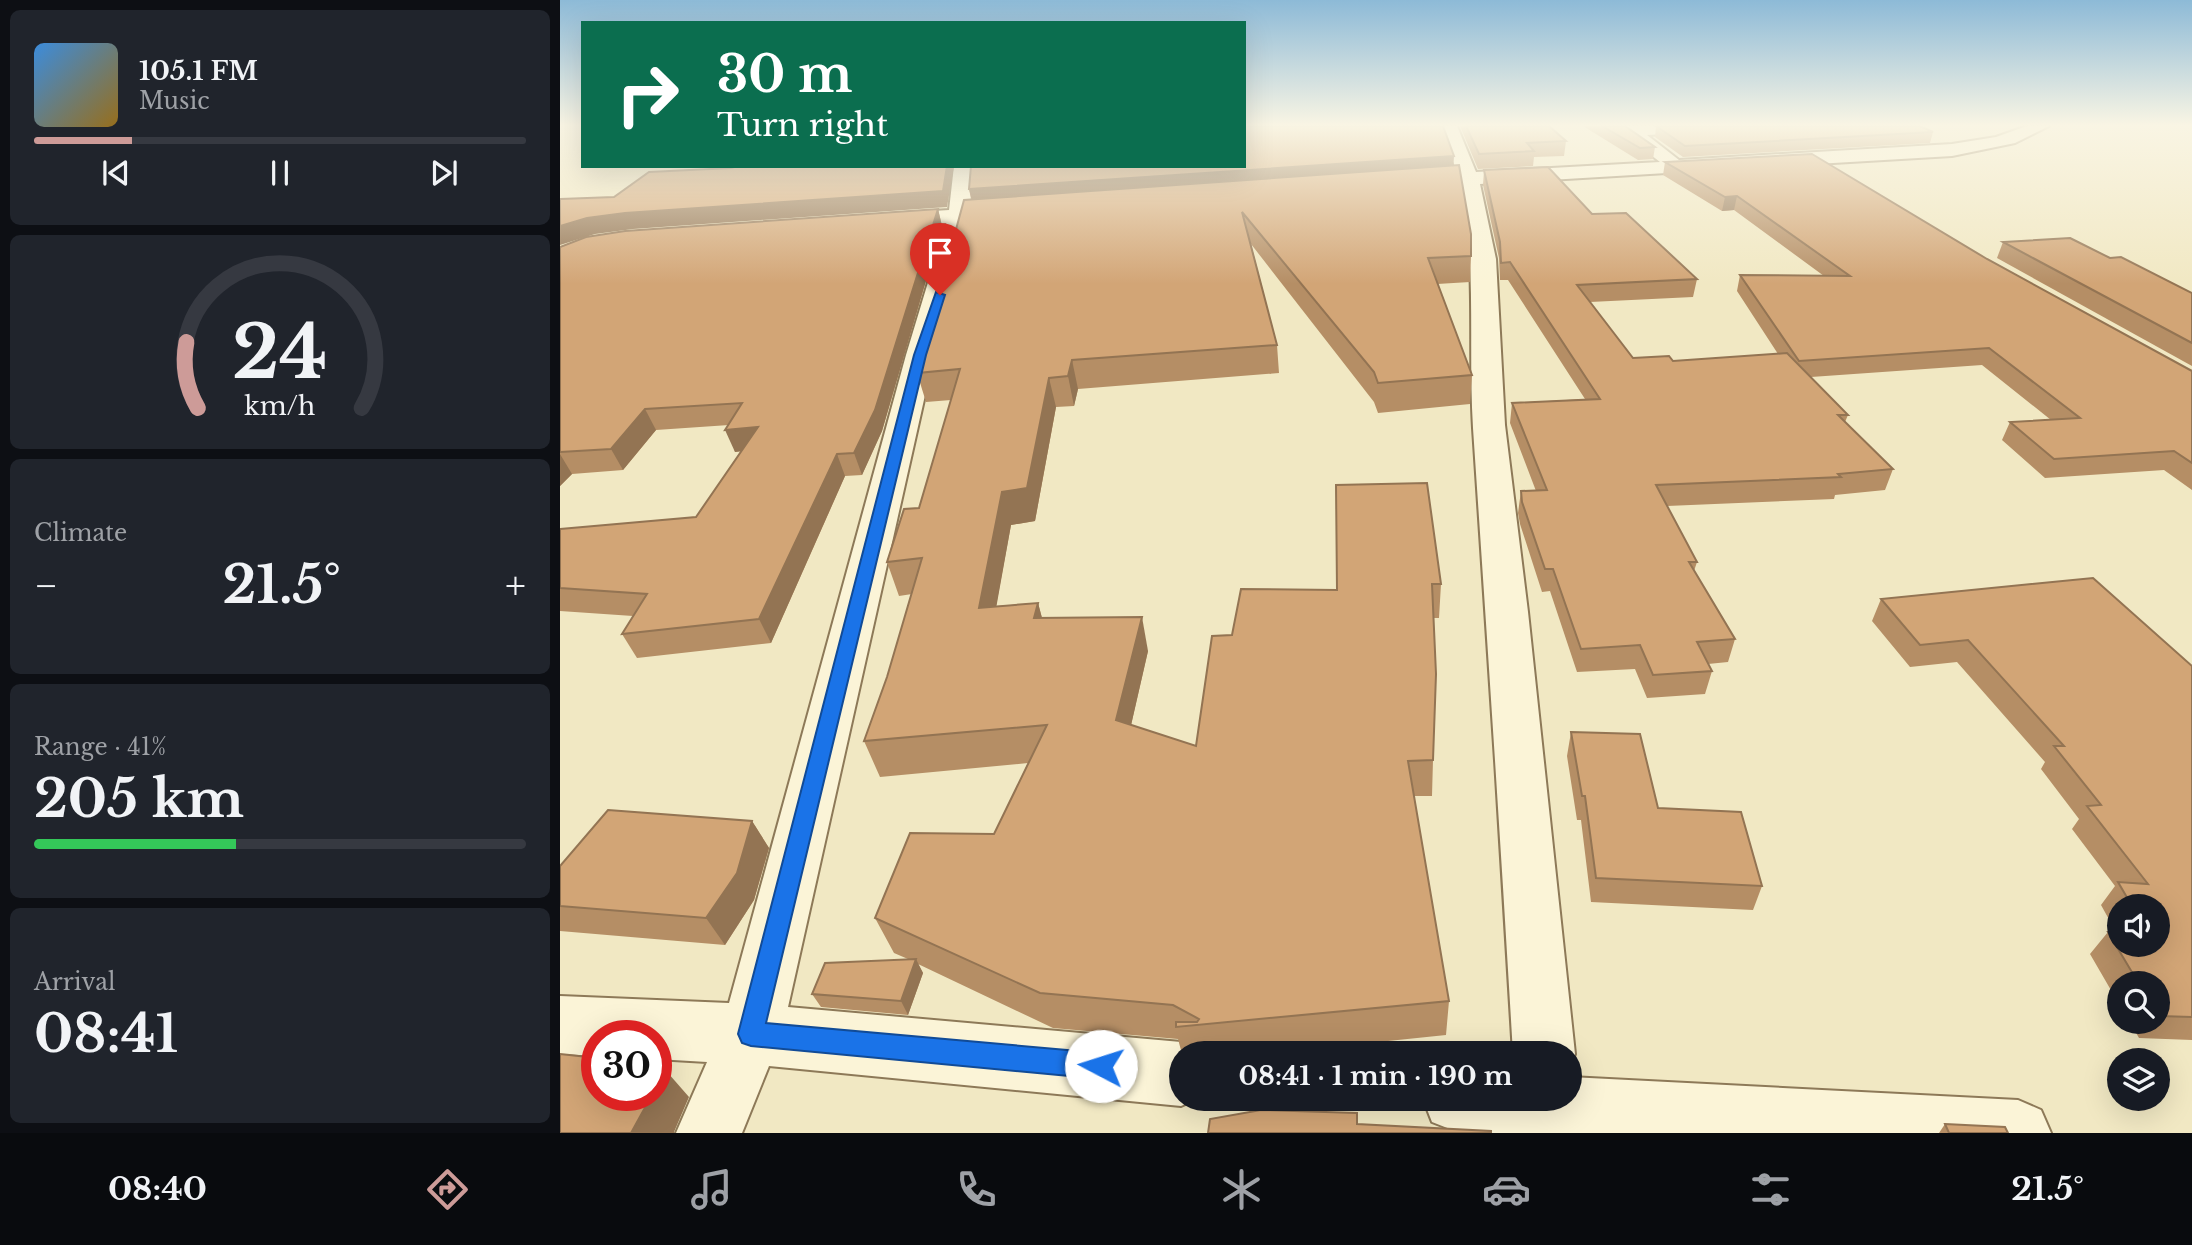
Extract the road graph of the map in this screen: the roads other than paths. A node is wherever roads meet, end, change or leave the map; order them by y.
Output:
1 (1469, 178) edge
2 (963, 179) edge
3 (1457, 179) edge
4 (1844, 179) edge
5 (1850, 183) edge
6 (1387, 184) edge
7 (1037, 209) edge
8 (961, 215) junction
9 (868, 223) edge
10 (560, 1025) edge
11 (751, 1034) junction
12 (1543, 1041) edge
13 (1169, 1073) edge
14 (1582, 1101) edge
15 (709, 1133) edge
16 (2018, 1133) edge

1 - 12 street
2 - 8 street
3 - 6 street
4 - 5 street
7 - 8 street
8 - 9 street
8 - 11 street
10 - 11 street
11 - 13 street
11 - 15 street
14 - 16 street

